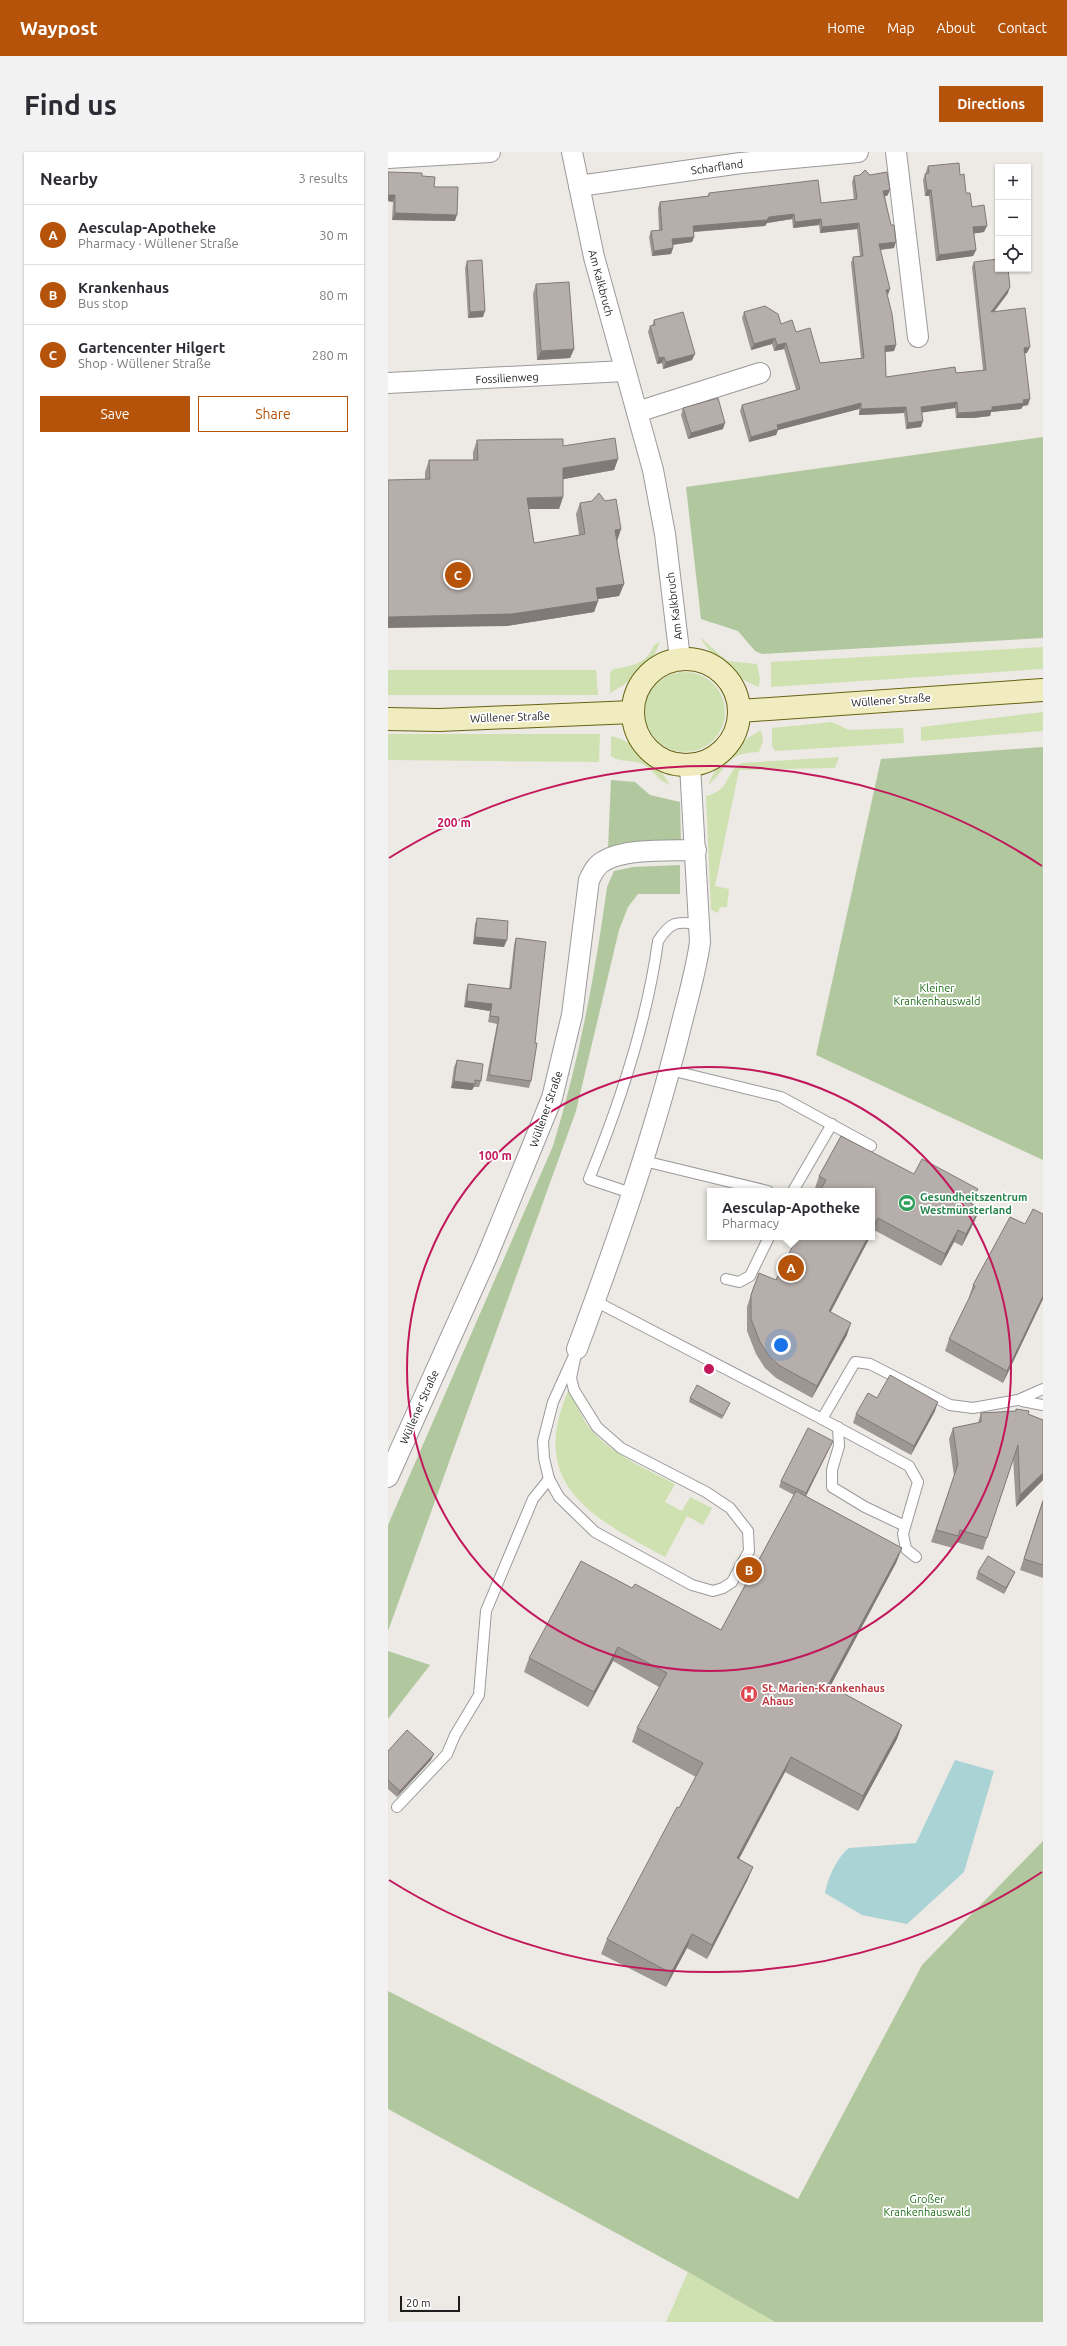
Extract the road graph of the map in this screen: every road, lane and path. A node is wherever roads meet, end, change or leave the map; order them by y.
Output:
1 (490, 152) edge
2 (572, 152) edge
3 (856, 152) edge
4 (896, 152) edge
5 (388, 158) edge
6 (579, 186) junction
7 (918, 337) dead end
8 (625, 371) junction
9 (760, 373) dead end
10 (388, 383) edge
11 (637, 412) junction
12 (680, 659) junction
13 (1043, 690) edge
14 (740, 711) junction
15 (633, 712) junction
16 (388, 719) edge
17 (690, 765) junction
18 (696, 850) junction
19 (698, 924) junction
20 (670, 1070) junction
21 (832, 1124) junction
22 (871, 1146) dead end
23 (644, 1161) junction
24 (756, 1188) edge
25 (795, 1188) edge
26 (634, 1194) junction
27 (768, 1240) edge
28 (726, 1279) dead end
29 (595, 1300) junction
30 (577, 1349) junction
31 (1043, 1389) edge
32 (1018, 1400) junction
33 (1043, 1405) edge
34 (822, 1418) junction
35 (838, 1427) junction
36 (388, 1477) edge
37 (549, 1479) junction
38 (905, 1526) junction
39 (916, 1557) dead end
40 (397, 1807) dead end

1 - 5 street
2 - 6 street, Am Kalkbruch
3 - 6 street, Scharfland
4 - 7 street
6 - 8 street, Am Kalkbruch
8 - 10 street, Fossilienweg
8 - 11 street, Am Kalkbruch
9 - 11 street
11 - 12 street, Am Kalkbruch
12 - 14 main road
12 - 15 main road
13 - 14 main road, Wüllener Straße
14 - 17 main road
15 - 16 main road, Wüllener Straße
15 - 17 main road
17 - 18 street
18 - 19 street
18 - 36 street, Wüllener Straße
19 - 20 street
19 - 26 lane
20 - 21 lane
20 - 23 street
21 - 22 lane
21 - 25 lane
23 - 24 lane
23 - 26 street
26 - 29 street
27 - 28 lane
29 - 30 street
29 - 34 lane
30 - 37 lane
30 - 37 lane
31 - 32 lane
32 - 33 lane
32 - 34 lane
34 - 35 lane
35 - 38 lane
35 - 38 lane
37 - 40 lane
38 - 39 lane

